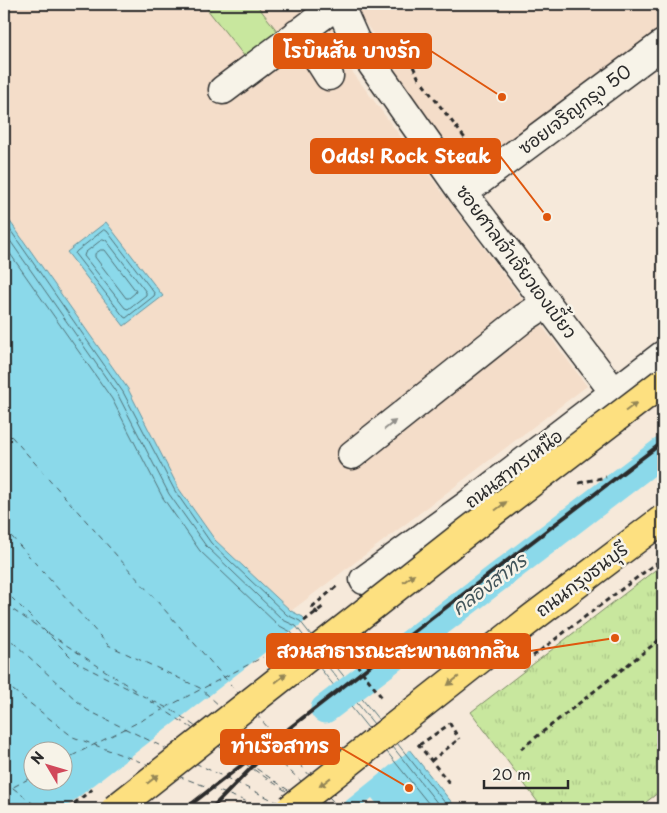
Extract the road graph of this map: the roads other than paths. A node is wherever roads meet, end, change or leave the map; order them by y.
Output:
1 (338, 4) edge
2 (297, 34) junction
3 (663, 44) edge
4 (329, 76) dead end
5 (223, 90) dead end
6 (463, 193) junction
7 (547, 303) junction
8 (524, 318) junction
9 (663, 355) edge
10 (663, 382) edge
11 (614, 392) junction
12 (663, 519) edge
13 (352, 582) road end
14 (115, 809) edge
15 (290, 809) edge

1 - 2 street
1 - 6 street, ซอยศาลเจ้าเจียวเองเบี้ยว
2 - 4 street
2 - 5 street
3 - 6 street, ซอยเจริญกรุง 50
6 - 7 street, ซอยศาลเจ้าเจียวเองเบี้ยว
7 - 8 street
7 - 11 street, ซอยศาลเจ้าเจียวเองเบี้ยว
8 -> 8 street
9 - 11 street, ถนนสาทรเหนือ
14 -> 10 main road, bridge
11 - 13 street, ถนนสาทรเหนือ
12 -> 15 main road, ถนนกรุงธนบุรี, bridge

